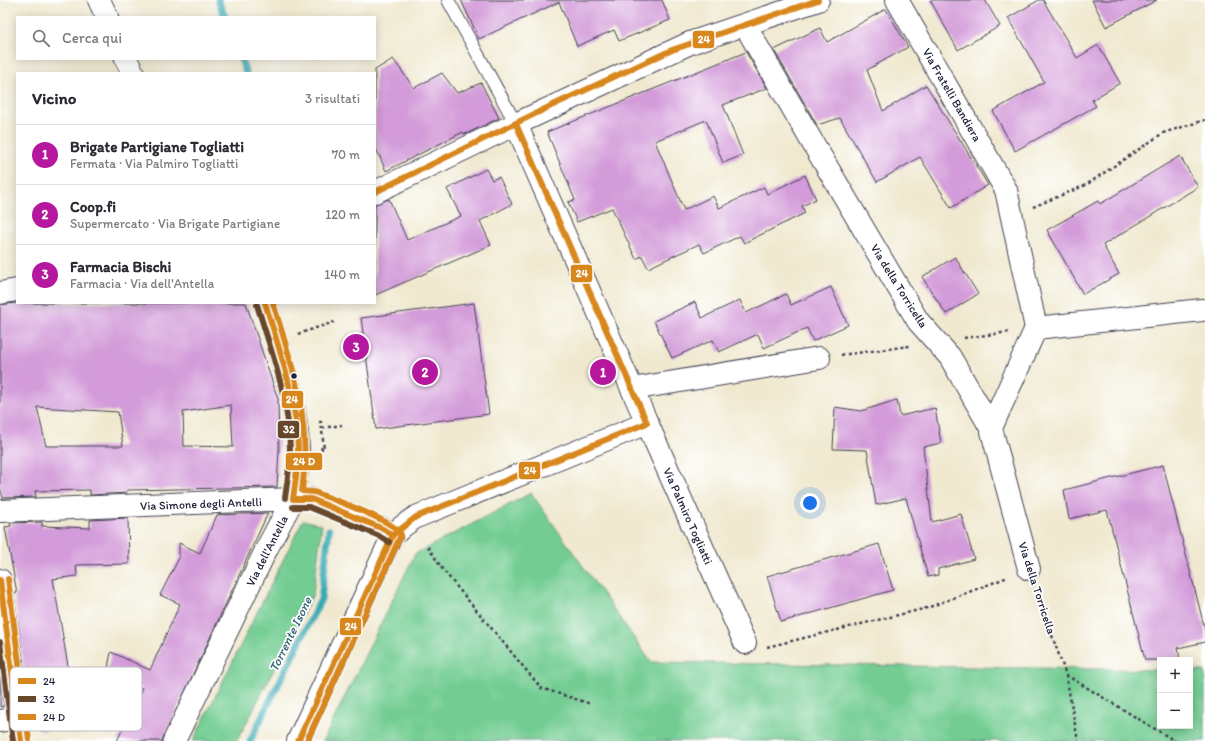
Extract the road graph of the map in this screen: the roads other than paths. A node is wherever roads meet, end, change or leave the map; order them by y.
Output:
1 (99, 0) edge
2 (448, 0) edge
3 (818, 0) edge
4 (897, 0) edge
5 (107, 16) edge
6 (746, 25) junction
7 (126, 60) edge
8 (132, 72) edge
9 (516, 124) junction
10 (376, 192) edge
11 (16, 290) edge
12 (0, 293) edge
13 (265, 304) edge
14 (1202, 310) dead end
15 (1036, 328) junction
16 (819, 358) road end
17 (632, 389) junction
18 (647, 423) junction
19 (991, 428) junction
20 (293, 499) junction
21 (0, 511) edge
22 (393, 535) junction
23 (1029, 569) road end
24 (0, 580) edge
25 (745, 642) road end
26 (9, 720) edge
27 (15, 731) edge
28 (21, 741) edge
29 (174, 741) edge
30 (298, 741) edge

1 - 5 street
2 - 9 lane
3 - 6 street
4 - 15 street, Via Fratelli Bandiera
6 - 9 street
6 - 19 street, Via della Torricella
7 - 8 street
9 - 10 street
9 - 17 street, Via Palmiro Togliatti
11 - 12 street
13 - 20 street, Via dell'Antella
14 - 15 street
15 - 19 street
16 - 17 street
17 - 18 street, Via Palmiro Togliatti
18 - 22 street
18 - 25 street, Via Palmiro Togliatti
19 - 23 street, Via della Torricella
20 - 21 street, Via Simone degli Antelli
20 - 22 street, Via Simone degli Antelli
20 - 29 street, Via dell'Antella
22 - 30 street
24 - 26 street
27 - 28 street

